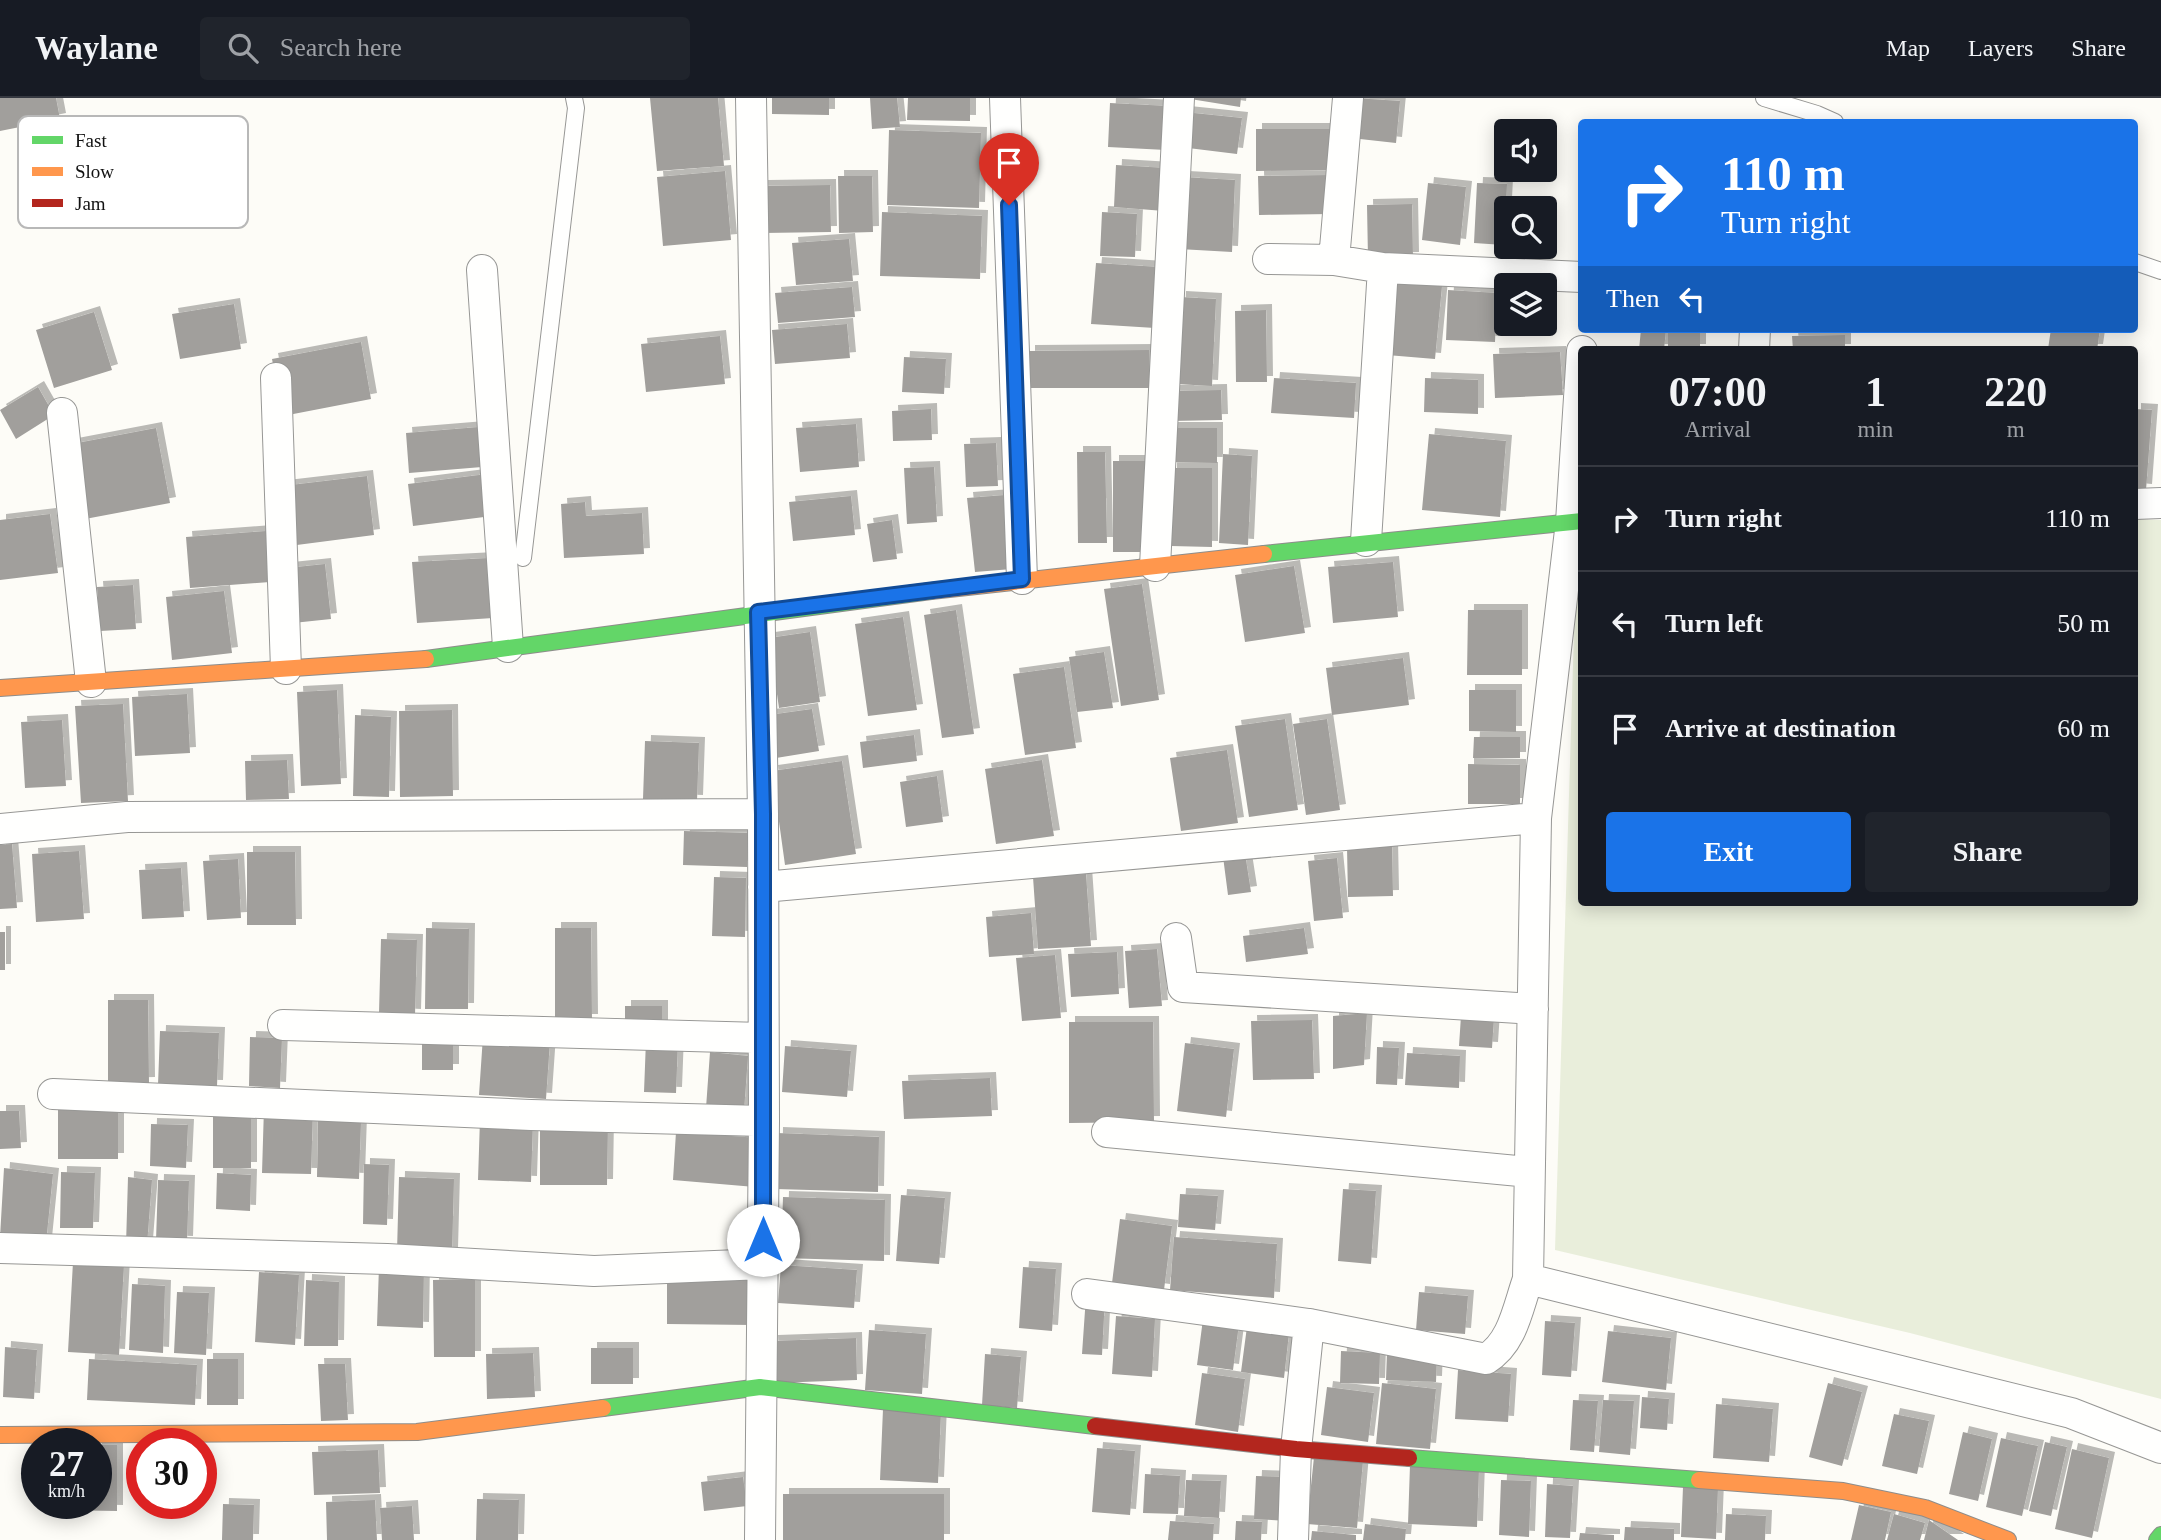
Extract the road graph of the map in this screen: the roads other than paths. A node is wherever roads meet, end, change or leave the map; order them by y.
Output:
1 (573, 98) edge
2 (751, 98) edge
3 (1005, 98) edge
4 (1179, 98) edge
5 (1348, 98) edge
6 (1764, 98) edge
7 (1828, 119) edge
8 (1268, 259) dead end
9 (1334, 260) junction
10 (2138, 263) edge
11 (1383, 268) junction
12 (482, 270) dead end
13 (2161, 271) edge
14 (1578, 277) edge
15 (276, 379) dead end
16 (62, 413) dead end
17 (1578, 488) edge
18 (2161, 503) edge
19 (2138, 504) edge
20 (1577, 522) edge
21 (1366, 541) junction
22 (523, 558) dead end
23 (1155, 566) junction
24 (1022, 579) junction
25 (758, 612) junction
26 (508, 647) junction
27 (286, 669) junction
28 (91, 682) junction
29 (0, 688) edge
30 (763, 814) junction
31 (1536, 818) junction
32 (0, 829) edge
33 (763, 887) junction
34 (1176, 938) dead end
35 (1532, 1009) junction
36 (283, 1025) dead end
37 (762, 1038) junction
38 (53, 1094) dead end
39 (764, 1121) junction
40 (1107, 1132) dead end
41 (1529, 1172) junction
42 (0, 1248) edge
43 (763, 1264) junction
44 (1528, 1279) junction
45 (1087, 1294) dead end
46 (1309, 1324) junction
47 (760, 1387) junction
48 (0, 1435) edge
49 (2161, 1448) edge
50 (1296, 1449) junction
51 (2161, 1535) edge
52 (760, 1540) edge
53 (1293, 1540) edge
54 (2008, 1540) edge
55 (2157, 1540) edge

1 - 22 lane
2 - 25 street
3 - 24 street
4 - 23 street
5 - 9 street
6 - 7 lane
8 - 9 street
9 - 11 street
10 - 13 lane
11 - 14 street
11 - 21 street
12 - 26 street
15 - 27 street
16 - 28 street
17 - 20 street
18 - 19 street
20 - 21 street
20 - 31 street
21 - 23 street
23 - 24 street
24 - 25 street
25 - 26 street
25 - 30 street
26 - 27 street
27 - 28 street
28 - 29 street
30 - 32 street
30 - 33 street
31 - 33 street
31 - 35 street
33 - 37 street
34 - 35 street
35 - 41 street
36 - 37 street
37 - 39 street
38 - 39 street
39 - 43 street
40 - 41 street
41 - 44 street
42 - 43 street
43 - 47 street
44 - 46 street
44 - 49 street
45 - 46 street
46 - 50 street
47 - 48 street
47 - 50 street
47 - 52 street
50 - 53 street
50 - 54 street
51 - 55 street

